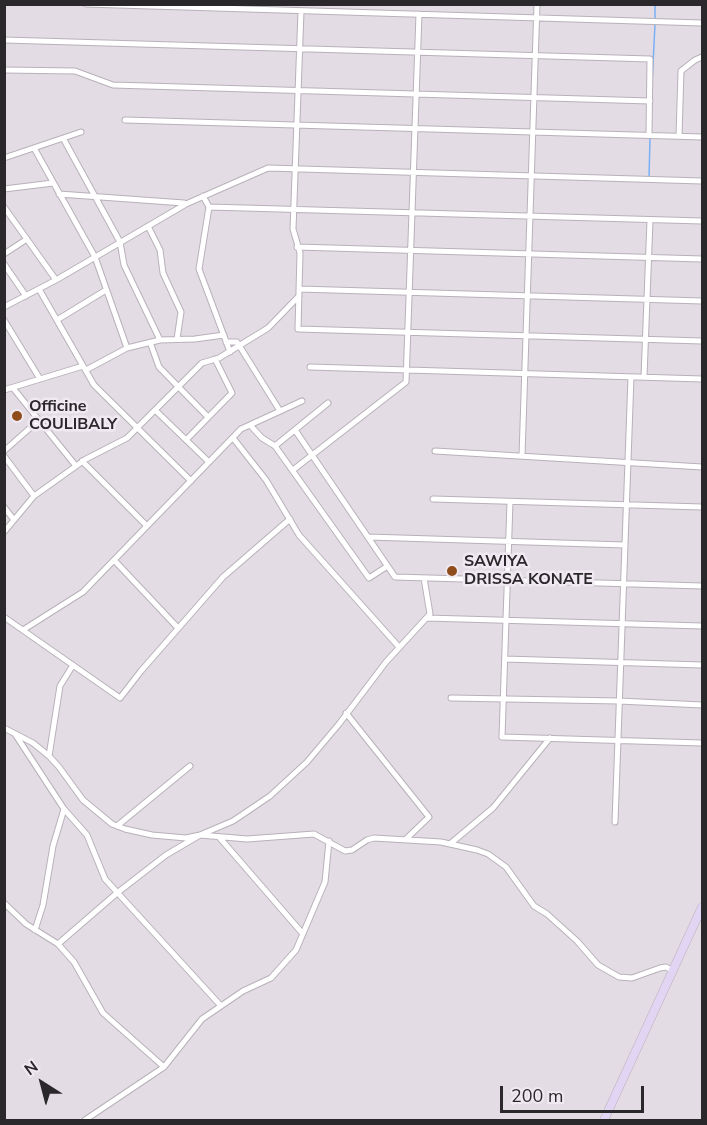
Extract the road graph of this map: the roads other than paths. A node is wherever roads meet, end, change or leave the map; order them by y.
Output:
1 (86, 4) edge
2 (537, 4) edge
3 (301, 11) junction
4 (419, 14) junction
5 (538, 18) junction
6 (702, 23) edge
7 (4, 40) edge
8 (299, 49) junction
9 (417, 52) junction
10 (536, 56) junction
11 (702, 57) edge
12 (4, 70) edge
13 (298, 90) junction
14 (416, 93) junction
15 (535, 97) junction
16 (650, 101) junction
17 (125, 120) dead end
18 (297, 125) junction
19 (415, 129) junction
20 (81, 132) dead end
21 (534, 132) junction
22 (649, 135) junction
23 (679, 136) junction
24 (702, 137) edge
25 (63, 138) junction
26 (34, 148) junction
27 (4, 158) edge
28 (295, 169) junction
29 (413, 172) junction
30 (532, 176) junction
31 (702, 181) edge
32 (53, 183) junction
33 (4, 189) edge
34 (59, 194) junction
35 (203, 196) junction
36 (95, 197) junction
37 (186, 204) junction
38 (4, 207) edge
39 (209, 207) junction
40 (294, 209) junction
41 (412, 213) junction
42 (531, 216) junction
43 (650, 220) junction
44 (702, 221) edge
45 (148, 226) junction
46 (27, 239) junction
47 (120, 243) junction
48 (297, 247) junction
49 (410, 250) junction
50 (4, 254) edge
51 (529, 254) junction
52 (95, 257) junction
53 (649, 257) junction
54 (702, 259) edge
55 (4, 264) edge
56 (56, 280) junction
57 (39, 289) junction
58 (106, 290) junction
59 (299, 292) junction
60 (409, 292) junction
61 (26, 296) junction
62 (528, 296) junction
63 (647, 299) junction
64 (702, 301) edge
65 (4, 307) edge
66 (57, 320) junction
67 (4, 321) edge
68 (407, 332) junction
69 (224, 335) junction
70 (526, 335) junction
71 (177, 339) junction
72 (646, 339) junction
73 (160, 340) junction
74 (702, 340) edge
75 (150, 342) junction
76 (226, 342) junction
77 (240, 347) junction
78 (127, 348) junction
79 (230, 352) junction
80 (215, 359) junction
81 (85, 368) junction
82 (310, 368) dead end
83 (406, 370) junction
84 (525, 374) junction
85 (631, 377) junction
86 (644, 377) junction
87 (40, 379) junction
88 (702, 379) edge
89 (178, 387) junction
90 (7, 388) edge
91 (302, 401) dead end
92 (328, 403) dead end
93 (155, 410) junction
94 (280, 411) junction
95 (208, 417) junction
96 (39, 420) junction
97 (250, 425) junction
98 (137, 427) junction
99 (295, 430) junction
100 (233, 438) junction
101 (186, 440) junction
102 (275, 446) junction
103 (4, 451) edge
104 (435, 451) dead end
105 (312, 455) junction
106 (4, 456) edge
107 (522, 456) junction
108 (82, 462) junction
109 (209, 462) junction
110 (628, 463) junction
111 (76, 466) junction
112 (702, 467) edge
113 (293, 470) junction
114 (191, 481) junction
115 (34, 496) junction
116 (433, 499) dead end
117 (510, 502) junction
118 (626, 505) junction
119 (4, 507) edge
120 (702, 507) edge
121 (290, 519) junction
122 (14, 520) junction
123 (147, 526) junction
124 (4, 532) edge
125 (368, 537) junction
126 (509, 541) junction
127 (625, 545) junction
128 (114, 560) junction
129 (386, 567) junction
130 (424, 578) junction
131 (508, 580) junction
132 (624, 584) junction
133 (702, 586) edge
134 (4, 617) edge
135 (428, 618) junction
136 (506, 620) junction
137 (622, 623) junction
138 (702, 626) edge
139 (178, 628) junction
140 (23, 630) junction
141 (399, 647) junction
142 (505, 659) junction
143 (621, 663) junction
144 (73, 665) junction
145 (702, 665) edge
146 (451, 698) dead end
147 (503, 699) junction
148 (619, 700) junction
149 (702, 705) edge
150 (346, 713) junction
151 (4, 728) edge
152 (14, 732) junction
153 (550, 738) junction
154 (618, 740) junction
155 (702, 743) edge
156 (49, 756) junction
157 (190, 766) dead end
158 (64, 809) junction
159 (615, 822) dead end
160 (117, 826) junction
161 (200, 835) junction
162 (219, 837) junction
163 (406, 839) junction
164 (329, 841) junction
165 (450, 844) junction
166 (117, 893) junction
167 (4, 903) edge
168 (702, 907) edge
169 (35, 930) junction
170 (303, 934) junction
171 (58, 945) junction
172 (673, 971) junction
173 (221, 1006) junction
174 (164, 1067) junction
175 (85, 1120) edge
176 (604, 1120) edge

1 - 3 street
2 - 5 street
3 - 4 street
3 - 8 street
4 - 5 street
4 - 9 street
5 - 6 street
5 - 10 street
7 - 8 street
8 - 9 street
8 - 13 street
9 - 10 street
9 - 14 street
10 - 15 street
10 - 16 street
11 - 23 street
12 - 13 street
13 - 14 street
13 - 18 street
14 - 15 street
14 - 19 street
15 - 16 street
15 - 21 street
16 - 22 street
17 - 18 street
18 - 19 street
18 - 28 street
19 - 21 street
19 - 29 street
20 - 25 street
21 - 22 street
21 - 30 street
22 - 23 street
23 - 24 street
25 - 26 street
25 - 36 street
26 - 27 street
26 - 32 street
28 - 29 street
28 - 35 street
28 - 40 street
29 - 30 street
29 - 41 street
30 - 31 street
30 - 42 street
32 - 33 street
32 - 34 street
34 - 36 street
34 - 52 street
35 - 37 street
35 - 39 street
36 - 37 street
36 - 47 street
37 - 45 street
38 - 46 street
39 - 40 street
39 - 69 street
40 - 41 street
40 - 48 street
41 - 42 street
41 - 49 street
42 - 43 street
42 - 51 street
43 - 44 street
43 - 53 street
45 - 47 street
45 - 71 street
46 - 50 street
46 - 56 street
47 - 52 street
47 - 73 street
48 - 49 street
48 - 59 street
49 - 51 street
49 - 60 street
51 - 53 street
51 - 62 street
52 - 56 street
52 - 58 street
53 - 54 street
53 - 63 street
55 - 61 street
56 - 57 street
57 - 61 street
57 - 66 street
58 - 66 street
58 - 78 street
59 - 60 street
59 - 68 street
59 - 77 street
60 - 62 street
60 - 68 street
61 - 65 street
62 - 63 street
62 - 70 street
63 - 64 street
63 - 72 street
66 - 81 street
67 - 87 street
68 - 70 street
68 - 83 street
69 - 71 street
69 - 76 street
70 - 72 street
70 - 84 street
71 - 73 street
72 - 74 street
72 - 86 street
73 - 75 street
75 - 78 street
75 - 89 street
76 - 77 street
76 - 79 street
77 - 79 street
77 - 94 street
78 - 81 street
79 - 80 street
80 - 89 street
80 - 95 street
81 - 87 street
81 - 98 street
82 - 83 street
83 - 84 street
83 - 105 street
84 - 85 street
84 - 107 street
85 - 86 street
85 - 110 street
86 - 88 street
87 - 90 street
89 - 93 street
89 - 95 street
90 - 96 street
91 - 94 street
92 - 99 street
93 - 98 street
93 - 101 street
94 - 97 street
95 - 101 street
96 - 103 street
96 - 111 street
97 - 100 street
97 - 102 street
98 - 108 street
98 - 114 street
99 - 102 street
99 - 105 street
100 - 109 street
100 - 121 street
101 - 109 street
102 - 113 street
104 - 107 street
105 - 113 street
105 - 125 street
106 - 115 street
107 - 110 street
108 - 111 street
108 - 123 street
109 - 114 street
110 - 112 street
110 - 118 street
111 - 115 street
113 - 129 street
114 - 123 street
115 - 122 street
116 - 117 street
117 - 118 street
117 - 126 street
118 - 120 street
118 - 127 street
119 - 122 street
121 - 139 street
121 - 141 street
122 - 124 street
123 - 128 street
125 - 126 street
125 - 129 street
126 - 127 street
126 - 131 street
127 - 132 street
128 - 139 street
128 - 140 street
129 - 130 street
130 - 131 street
130 - 135 street
131 - 132 street
131 - 136 street
132 - 133 street
132 - 137 street
134 - 140 street
135 - 136 street
135 - 141 street
136 - 137 street
136 - 142 street
137 - 138 street
137 - 143 street
139 - 144 street
140 - 144 street
141 - 150 street
142 - 143 street
142 - 147 street
143 - 145 street
143 - 148 street
144 - 156 street
146 - 147 street
147 - 148 street
147 - 153 street
148 - 149 street
148 - 154 street
150 - 161 street
150 - 163 street
151 - 152 street
152 - 156 street
152 - 158 street
153 - 154 street
153 - 165 street
154 - 155 street
154 - 159 street
156 - 160 street
157 - 160 street
158 - 166 street
158 - 169 street
160 - 161 street
161 - 162 street
161 - 166 street
162 - 164 street
162 - 170 street
163 - 164 street
163 - 165 street
164 - 170 street
165 - 172 street
166 - 171 street
166 - 173 street
167 - 169 street
168 - 172 street
169 - 171 street
170 - 173 street
171 - 174 street
172 - 176 street
173 - 174 street
174 - 175 street

